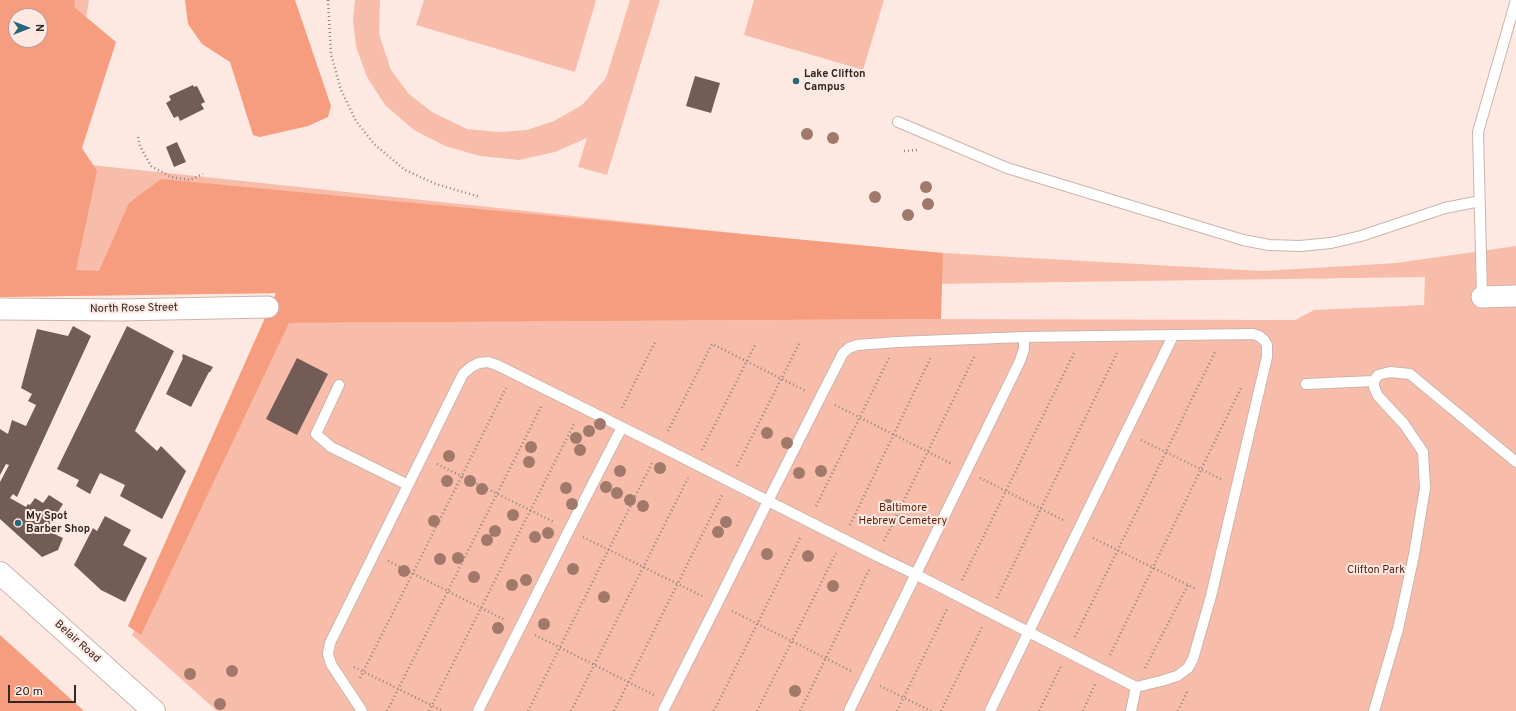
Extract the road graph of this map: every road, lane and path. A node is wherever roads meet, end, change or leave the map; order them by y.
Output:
1 (328, 0) edge
2 (1516, 0) edge
3 (898, 122) dead end
4 (138, 137) dead end
5 (203, 174) dead end
6 (480, 197) dead end
7 (1480, 201) junction
8 (1516, 296) edge
9 (1482, 297) joint
10 (268, 307) dead end
11 (0, 309) edge
12 (1224, 335) junction
13 (1082, 336) junction
14 (1125, 336) junction
15 (1173, 336) junction
16 (1024, 337) junction
17 (984, 339) junction
18 (655, 342) dead end
19 (800, 342) dead end
20 (755, 345) dead end
21 (514, 373) junction
22 (1374, 381) junction
23 (1243, 383) dead end
24 (1306, 384) dead end
25 (339, 385) dead end
26 (549, 391) junction
27 (582, 407) junction
28 (618, 425) junction
29 (1126, 433) junction
30 (1166, 452) junction
31 (422, 456) junction
32 (1516, 462) edge
33 (695, 464) junction
34 (1201, 469) junction
35 (462, 476) junction
36 (729, 481) junction
37 (408, 485) junction
38 (1237, 486) junction
39 (496, 493) junction
40 (768, 501) junction
41 (531, 511) junction
42 (569, 530) junction
43 (1078, 531) junction
44 (1118, 551) junction
45 (877, 556) junction
46 (643, 566) junction
47 (1153, 568) junction
48 (0, 573) edge
49 (915, 574) junction
50 (677, 584) junction
51 (1188, 585) junction
52 (955, 594) junction
53 (1211, 596) junction
54 (717, 604) junction
55 (990, 612) junction
56 (1029, 632) junction
57 (1067, 652) junction
58 (328, 654) junction
59 (826, 658) junction
60 (1103, 669) junction
61 (363, 671) junction
62 (865, 678) junction
63 (1136, 687) junction
64 (398, 688) junction
65 (351, 695) junction
66 (904, 698) junction
67 (432, 706) junction
68 (154, 711) edge
69 (362, 711) edge
70 (387, 711) edge
71 (429, 711) edge
72 (443, 711) edge
73 (478, 711) edge
74 (571, 711) edge
75 (614, 711) edge
76 (663, 711) edge
77 (800, 711) edge
78 (849, 711) edge
79 (897, 711) edge
80 (931, 711) edge
81 (941, 711) edge
82 (990, 711) edge
83 (1039, 711) edge
84 (1082, 711) edge
85 (1131, 711) edge
86 (1374, 711) edge

1 - 6 path
2 - 7 lane
3 - 7 lane
4 - 5 path
7 - 9 lane
8 - 9 street
10 - 11 street, North Rose Street
12 - 15 lane
12 - 30 path
12 - 38 lane
13 - 14 lane
13 - 16 lane
13 - 52 path
14 - 15 lane
14 - 55 path
15 - 29 lane
16 - 17 lane
16 - 49 lane
17 - 40 lane
17 - 45 path
18 - 28 path
19 - 36 path
20 - 33 path
21 - 26 lane
21 - 31 lane
21 - 35 path
22 - 24 lane
22 - 32 lane
22 - 86 lane
23 - 34 path
25 - 37 lane
26 - 27 lane
26 - 39 path
27 - 28 lane
27 - 41 path
28 - 33 lane
28 - 42 lane
29 - 30 path
29 - 43 lane
30 - 34 path
30 - 44 path
31 - 35 path
31 - 37 lane
33 - 36 lane
33 - 46 path
34 - 38 path
34 - 47 path
35 - 39 path
35 - 61 path
36 - 40 lane
36 - 50 path
37 - 58 lane
38 - 53 lane
39 - 41 path
39 - 64 path
40 - 45 lane
40 - 54 lane
41 - 42 path
41 - 67 path
42 - 46 path
42 - 73 lane
43 - 44 path
43 - 56 lane
44 - 47 path
44 - 57 path
45 - 49 lane
45 - 59 path
46 - 50 path
46 - 74 path
47 - 51 path
47 - 60 path
48 - 68 main road, Belair Road
49 - 52 lane
49 - 62 lane
50 - 54 path
50 - 75 path
51 - 53 path
51 - 63 path
52 - 55 lane
52 - 66 path
53 - 63 lane
54 - 59 path
54 - 76 lane
55 - 56 lane
55 - 81 path
56 - 57 lane
56 - 82 lane
57 - 60 lane
57 - 83 path
58 - 61 path
58 - 65 lane
59 - 62 path
59 - 77 path
60 - 63 lane
60 - 84 path
61 - 64 path
61 - 65 path
62 - 66 path
62 - 78 lane
63 - 85 lane
64 - 67 path
64 - 70 path
65 - 69 lane
66 - 79 path
66 - 80 path
67 - 71 path
67 - 72 path

